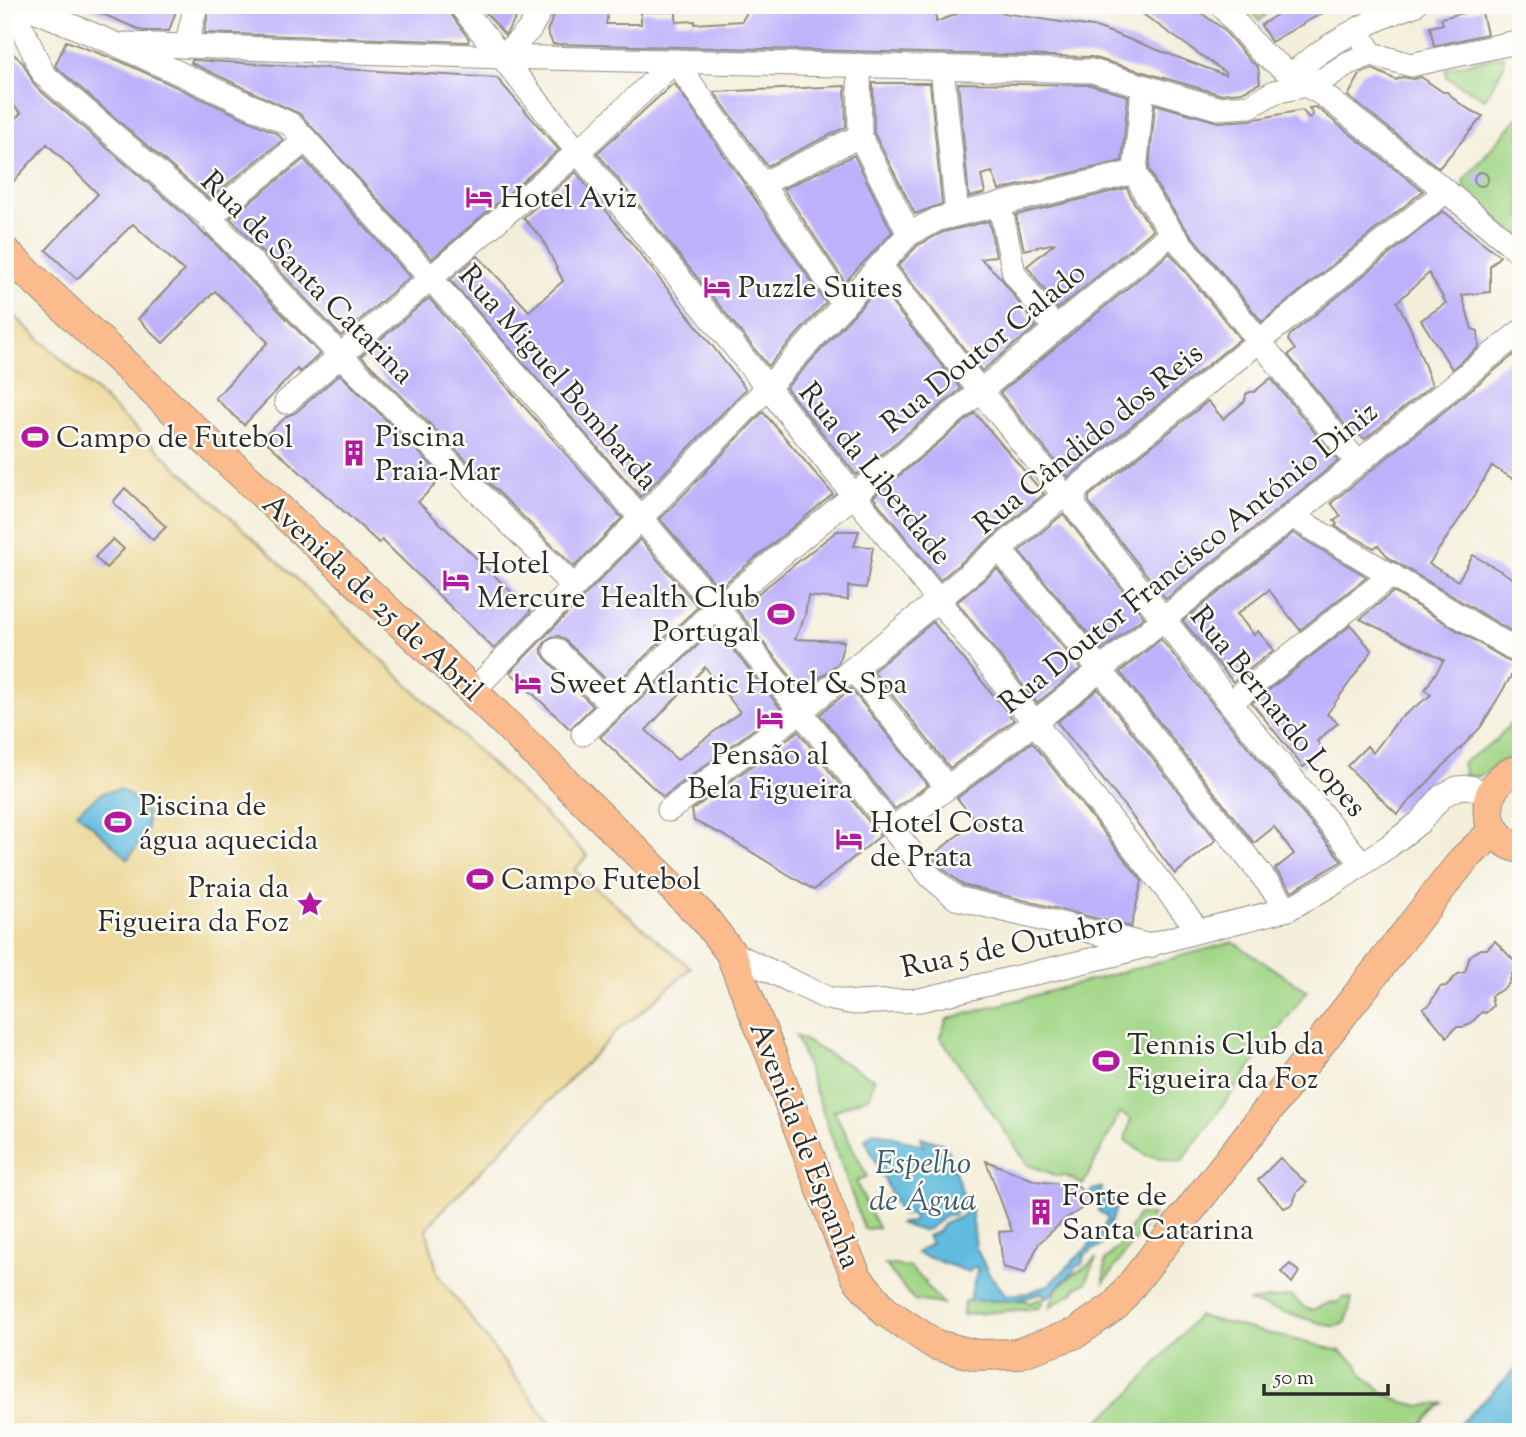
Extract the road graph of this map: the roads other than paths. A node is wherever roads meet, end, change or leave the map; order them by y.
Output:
1 (11, 5) edge
2 (22, 5) edge
3 (54, 5) edge
4 (196, 5) edge
5 (460, 5) edge
6 (543, 5) edge
7 (1221, 5) edge
8 (1414, 5) edge
9 (1388, 9) edge
10 (1362, 27) junction
11 (1521, 41) edge
12 (116, 44) junction
13 (150, 45) junction
14 (186, 46) junction
15 (1372, 54) junction
16 (502, 57) junction
17 (675, 61) junction
18 (859, 65) junction
19 (942, 67) junction
20 (1298, 80) junction
21 (1143, 87) junction
22 (860, 136) junction
23 (306, 140) junction
24 (579, 152) junction
25 (1135, 172) junction
26 (762, 184) junction
27 (1446, 191) junction
28 (1000, 205) junction
29 (957, 215) junction
30 (209, 217) junction
31 (1172, 233) junction
32 (909, 234) junction
33 (5, 251) edge
34 (1521, 253) edge
35 (880, 266) junction
36 (432, 279) junction
37 (844, 305) junction
38 (1055, 329) junction
39 (1521, 331) edge
40 (1260, 341) junction
41 (340, 355) junction
42 (767, 388) junction
43 (980, 391) junction
44 (286, 402) dead end
45 (1357, 462) junction
46 (853, 495) junction
47 (1069, 496) junction
48 (1292, 516) junction
49 (641, 519) junction
50 (999, 549) junction
51 (1392, 575) junction
52 (574, 587) junction
53 (938, 600) junction
54 (718, 608) junction
55 (1163, 619) junction
56 (556, 650) dead end
57 (1521, 653) edge
58 (853, 669) junction
59 (1100, 669) junction
60 (473, 691) junction
61 (1230, 703) junction
62 (613, 706) junction
63 (801, 711) junction
64 (1034, 723) junction
65 (583, 734) dead end
66 (1521, 770) edge
67 (947, 788) junction
68 (1490, 795) junction
69 (669, 810) dead end
70 (892, 829) junction
71 (1494, 831) junction
72 (1521, 848) edge
73 (1362, 863) junction
74 (1288, 909) junction
75 (1199, 931) junction
76 (1150, 946) junction
77 (730, 952) junction

1 - 30 street, Rua de Santa Catarina
2 - 12 street, Rua Miguel Bombarda
3 - 13 street
4 - 14 street
5 - 16 street, Rua da Liberdade
6 - 16 street
7 - 20 street
8 - 9 street
9 - 10 street
10 - 15 street
10 - 20 street
11 - 15 street
12 - 13 street
12 - 23 street, Rua Miguel Bombarda
13 - 14 street
14 - 16 street
15 - 20 street
16 - 17 street
16 - 24 street, Rua da Liberdade
17 - 18 street
17 - 24 street
17 - 26 street
18 - 19 street
18 - 22 street
19 - 21 street
19 - 29 street
20 - 21 street
20 - 27 street
21 - 25 street
22 - 26 street
22 - 32 street
23 - 30 street
23 - 36 street, Rua Miguel Bombarda
24 - 36 street
24 - 42 street, Rua da Liberdade
25 - 28 street
25 - 31 street
26 - 37 street
27 - 34 street
27 - 40 street, Rua Cândido dos Reis
28 - 29 street
28 - 38 street
29 - 32 street
30 - 41 street, Rua de Santa Catarina
31 - 38 street, Rua Doutor Calado
31 - 40 street
32 - 35 street
33 - 60 main road, Avenida de 25 de Abril
35 - 37 street
35 - 43 street, Rua Bernardo Lopes
36 - 41 street
36 - 49 street, Rua Miguel Bombarda
37 - 42 street
38 - 43 street, Rua Doutor Calado
39 - 45 street, Rua Doutor Francisco António Diniz
40 - 45 street
40 - 47 street, Rua Cândido dos Reis
41 - 44 street
41 - 52 street, Rua de Santa Catarina
42 - 46 street, Rua da Liberdade
42 - 49 street
43 - 46 street, Rua Doutor Calado
43 - 47 street, Rua Bernardo Lopes
45 - 48 street, Rua Doutor Francisco António Diniz
46 - 53 street, Rua da Liberdade
46 - 54 street, Rua Doutor Calado
47 - 50 street, Rua Cândido dos Reis
47 - 55 street, Rua Bernardo Lopes
48 - 51 street
48 - 55 street, Rua Doutor Francisco António Diniz
49 - 52 street
49 - 54 street, Rua Miguel Bombarda
50 - 53 street, Rua Cândido dos Reis
50 - 59 street
51 - 57 street
51 - 61 street
52 - 60 street
53 - 58 street, Rua Cândido dos Reis
53 - 64 street, Rua da Liberdade
54 - 62 street, Rua Doutor Calado
54 - 63 street, Rua Miguel Bombarda
55 - 59 street, Rua Doutor Francisco António Diniz
55 - 61 street, Rua Bernardo Lopes
56 - 62 street
58 - 63 street, Rua Cândido dos Reis
58 - 67 street
59 - 64 street, Rua Doutor Francisco António Diniz
59 - 74 street
60 - 77 main road, Avenida de 25 de Abril
61 - 73 street, Rua Bernardo Lopes
62 - 65 street, Rua Doutor Calado
63 - 69 street, Rua Cândido dos Reis
63 - 70 street, Rua Miguel Bombarda
64 - 67 street, Rua Doutor Francisco António Diniz
64 - 75 street, Rua da Liberdade
66 - 68 main road
67 - 70 street, Rua Doutor Francisco António Diniz
68 - 71 main road
68 - 73 street, Rua 5 de Outubro
70 - 76 street, Rua Miguel Bombarda
71 - 72 main road
71 - 77 main road, Avenida de Espanha
73 - 74 street, Rua 5 de Outubro
74 - 75 street, Rua 5 de Outubro
75 - 76 street, Rua 5 de Outubro
76 - 77 street, Rua 5 de Outubro

